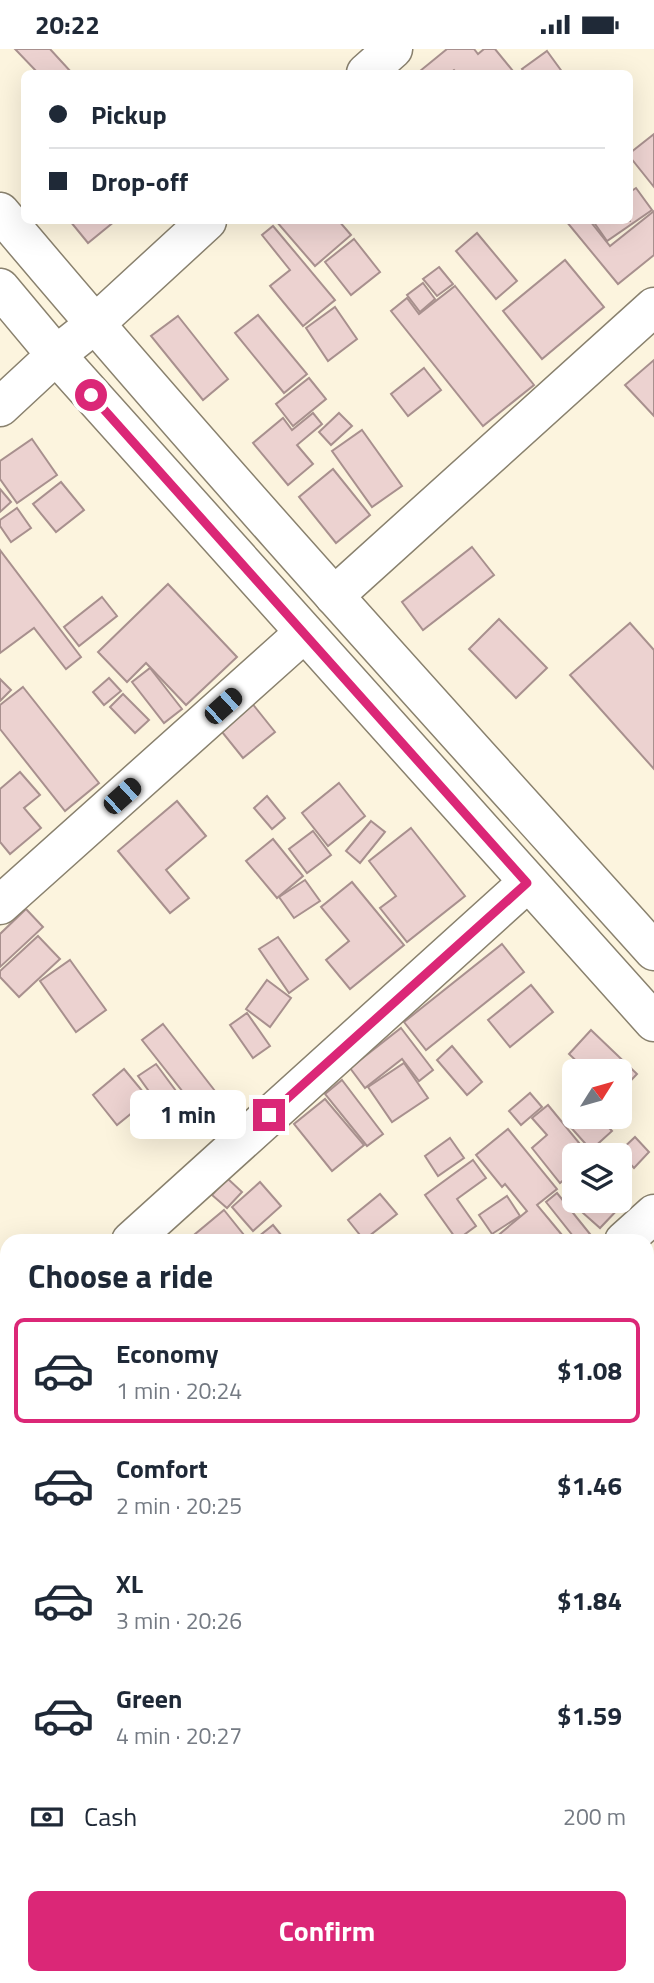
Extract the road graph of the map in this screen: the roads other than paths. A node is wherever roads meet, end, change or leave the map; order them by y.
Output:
1 (393, 49) edge
2 (369, 70) edge
3 (0, 212) edge
4 (204, 224) edge
5 (0, 288) edge
6 (654, 307) edge
7 (95, 324) junction
8 (56, 355) junction
9 (0, 407) edge
10 (334, 596) junction
11 (304, 633) junction
12 (527, 883) junction
13 (0, 905) edge
14 (654, 951) edge
15 (654, 1022) edge
16 (654, 1215) edge
17 (139, 1234) edge
18 (632, 1234) edge

1 - 2 main road
3 - 7 main road
4 - 7 main road
5 - 8 main road
6 - 10 main road
7 - 8 main road
7 - 10 main road
8 - 9 main road
8 - 11 main road
10 - 14 main road
11 - 12 main road
11 - 13 main road
12 - 15 main road
12 - 17 main road
16 - 18 main road

